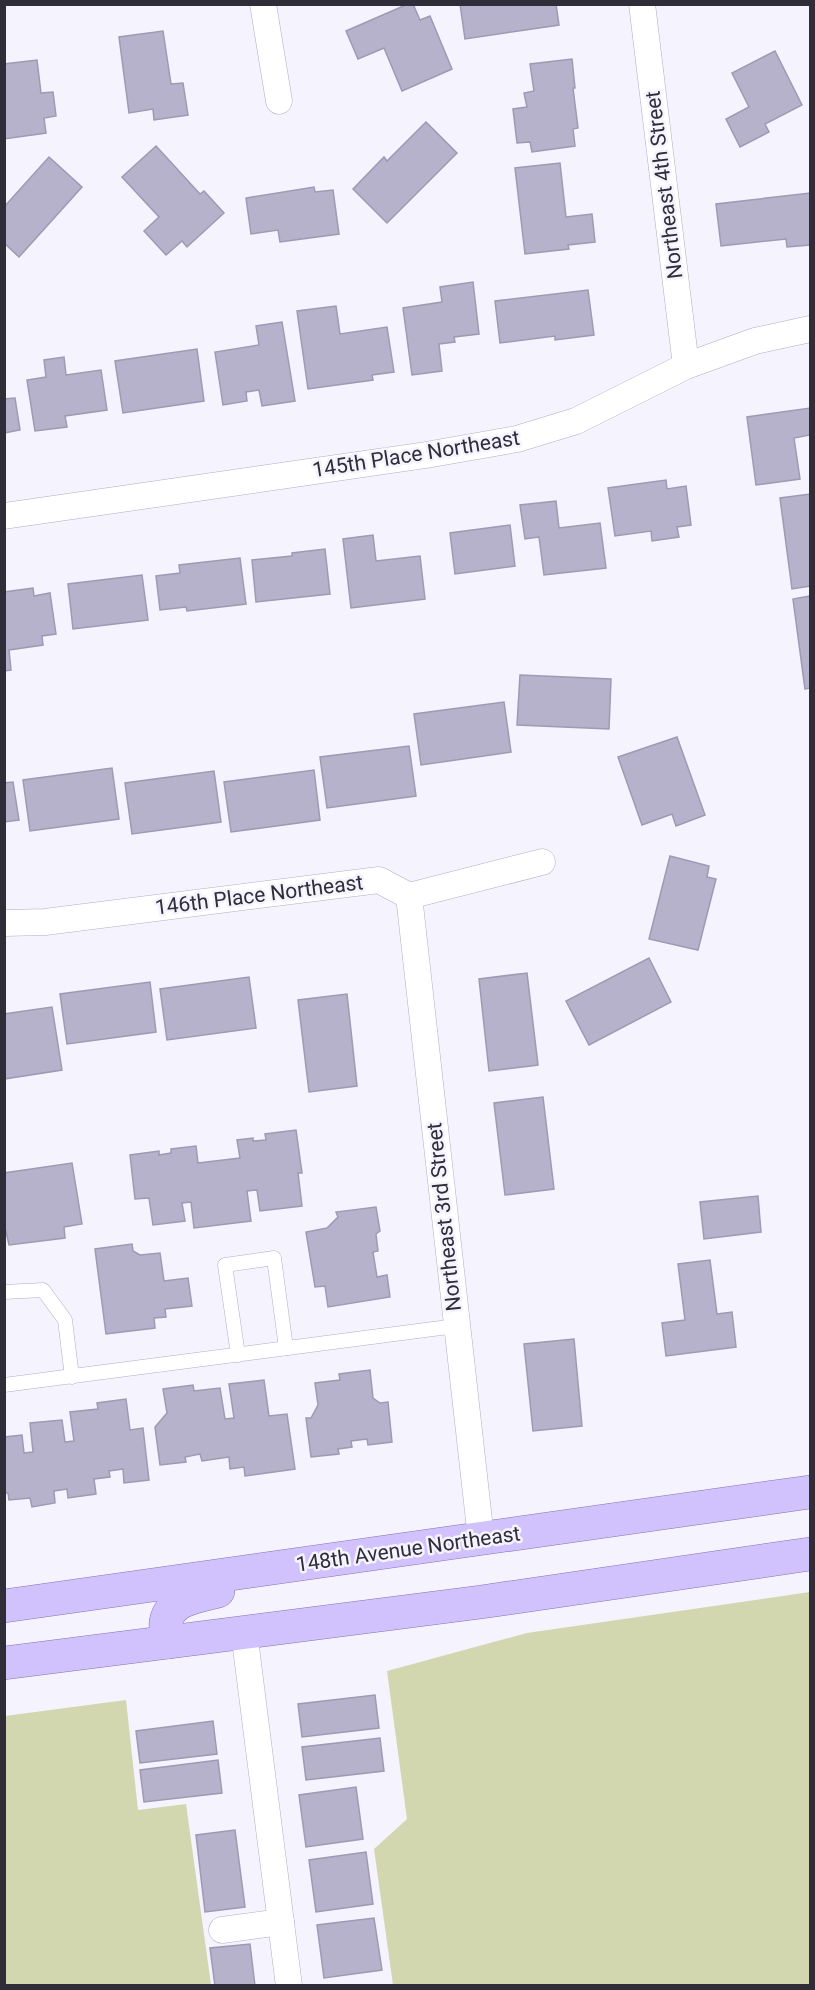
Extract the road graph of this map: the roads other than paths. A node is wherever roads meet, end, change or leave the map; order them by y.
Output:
1 (263, 4) edge
2 (642, 4) edge
3 (279, 101) dead end
4 (810, 329) edge
5 (686, 366) junction
6 (4, 516) edge
7 (542, 862) dead end
8 (409, 896) junction
9 (4, 923) edge
10 (4, 1292) edge
11 (456, 1326) junction
12 (286, 1348) junction
13 (238, 1355) junction
14 (72, 1377) junction
15 (4, 1385) edge
16 (810, 1491) edge
17 (481, 1538) junction
18 (810, 1554) edge
19 (306, 1564) junction
20 (4, 1606) edge
21 (244, 1632) junction
22 (168, 1642) junction
23 (4, 1663) edge
24 (281, 1922) junction
25 (222, 1930) dead end
26 (289, 1986) edge

1 - 3 street
2 - 5 street, Northeast 4th Street
4 - 5 street, 145th Place Northeast
5 - 6 street, 145th Place Northeast
7 - 8 street
8 - 9 street, 146th Place Northeast
8 - 11 street, Northeast 3rd Street
10 - 14 lane
11 - 12 lane
11 - 17 street, Northeast 3rd Street
12 - 13 lane
12 - 13 lane
13 - 14 lane
14 - 15 lane
16 - 17 main road, 148th Avenue Northeast
17 - 19 main road, 148th Avenue Northeast
18 - 21 main road
19 - 20 main road, 148th Avenue Northeast
19 - 22 main road
21 - 22 main road
21 - 24 street
22 - 23 main road
24 - 25 street
24 - 26 street

